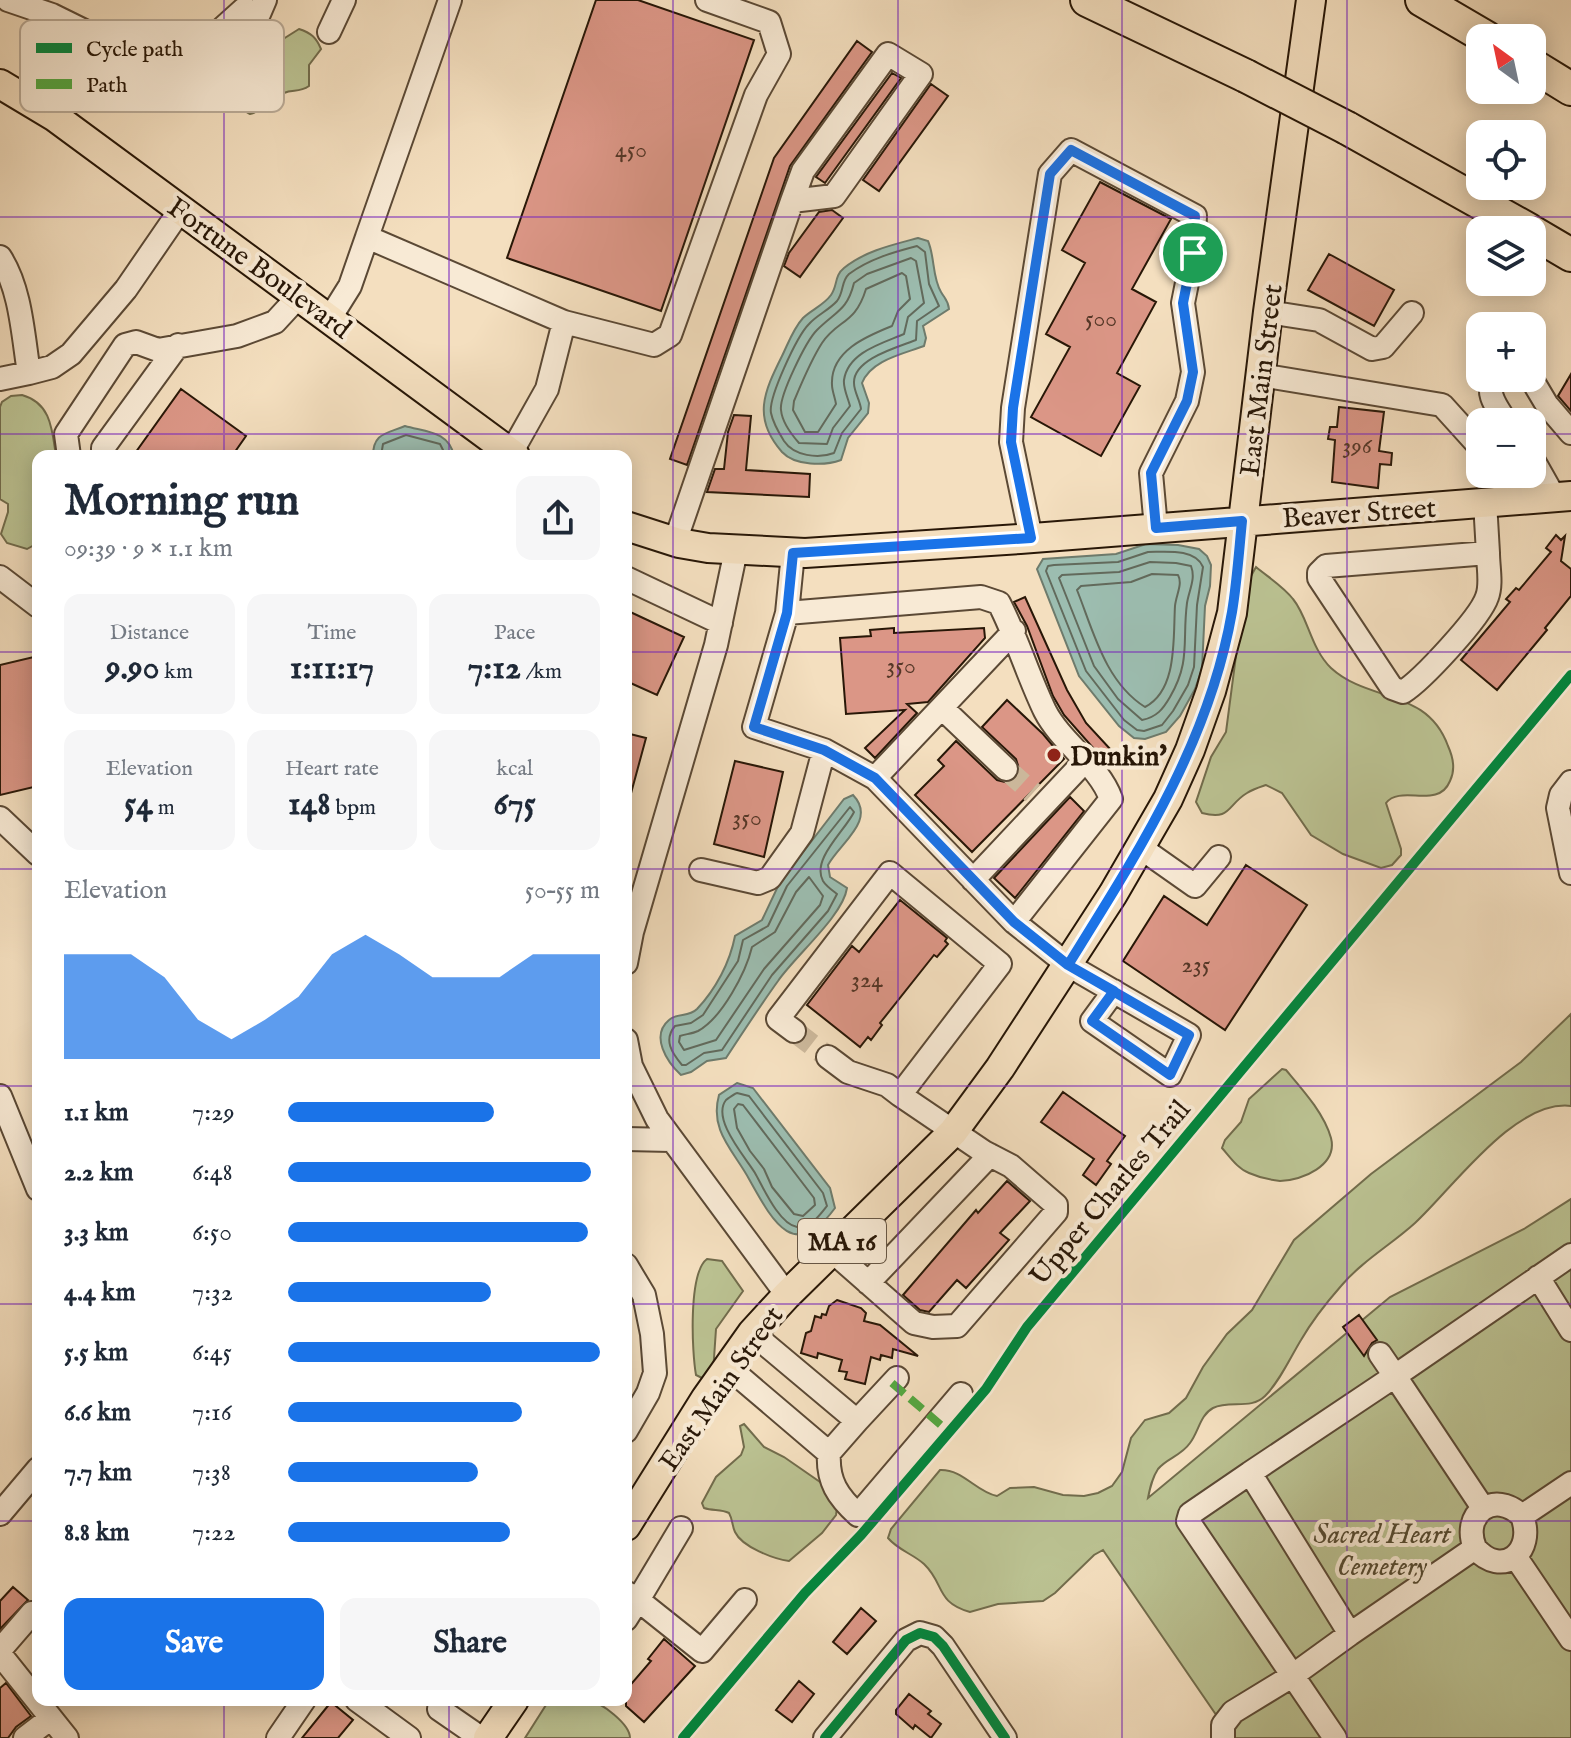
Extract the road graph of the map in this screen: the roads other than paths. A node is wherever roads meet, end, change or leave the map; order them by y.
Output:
1 (8, 0) edge
2 (265, 0) edge
3 (344, 0) edge
4 (450, 0) edge
5 (707, 0) edge
6 (1087, 0) edge
7 (1311, 0) edge
8 (1422, 0) edge
9 (62, 20) edge
10 (232, 20) edge
11 (1466, 26) edge
12 (329, 32) dead end
13 (1546, 74) edge
14 (0, 84) edge
15 (1571, 89) edge
16 (20, 96) edge
17 (47, 112) edge
18 (792, 201) junction
19 (181, 209) junction
20 (1503, 216) edge
21 (367, 237) junction
22 (1546, 240) edge
23 (1571, 255) edge
24 (0, 257) edge
25 (299, 296) junction
26 (1268, 312) junction
27 (1412, 313) dead end
28 (330, 318) junction
29 (564, 322) junction
30 (178, 345) junction
31 (29, 373) junction
32 (1260, 375) junction
33 (0, 379) edge
34 (1539, 392) edge
35 (1466, 432) edge
36 (1571, 433) edge
37 (68, 450) edge
38 (103, 450) edge
39 (508, 450) edge
40 (515, 450) edge
41 (1533, 488) edge
42 (1551, 497) edge
43 (1485, 502) junction
44 (1242, 521) junction
45 (632, 528) edge
46 (1156, 528) junction
47 (1031, 538) junction
48 (675, 542) junction
49 (736, 550) junction
50 (793, 553) junction
51 (1488, 553) junction
52 (0, 577) edge
53 (632, 581) edge
54 (32, 601) edge
55 (787, 613) junction
56 (721, 623) junction
57 (1014, 631) junction
58 (942, 708) junction
59 (824, 750) junction
60 (1084, 762) junction
61 (1006, 769) tunnel mouth
62 (875, 778) junction
63 (1571, 782) edge
64 (0, 818) edge
65 (32, 848) edge
66 (1141, 848) junction
67 (1219, 857) dead end
68 (701, 870) dead end
69 (1571, 873) edge
70 (973, 880) junction
71 (1014, 922) junction
72 (632, 932) edge
73 (1068, 965) junction
74 (1114, 991) dead end
75 (794, 1031) tunnel mouth
76 (828, 1057) tunnel mouth
77 (632, 1062) edge
78 (900, 1095) junction
79 (0, 1096) edge
80 (953, 1132) junction
81 (632, 1139) edge
82 (671, 1140) junction
83 (990, 1155) junction
84 (32, 1174) edge
85 (832, 1251) junction
86 (1571, 1255) edge
87 (632, 1275) edge
88 (1538, 1277) junction
89 (868, 1283) junction
90 (787, 1295) junction
91 (1571, 1330) edge
92 (752, 1333) junction
93 (1380, 1354) dead end
94 (728, 1367) junction
95 (1395, 1376) junction
96 (897, 1378) dead end
97 (961, 1394) dead end
98 (632, 1421) edge
99 (857, 1421) junction
100 (829, 1453) junction
101 (1250, 1473) junction
102 (32, 1476) edge
103 (1571, 1483) edge
104 (635, 1491) edge
105 (1483, 1508) junction
106 (0, 1514) edge
107 (1522, 1516) junction
108 (681, 1528) dead end
109 (1475, 1548) junction
110 (1515, 1556) junction
111 (745, 1600) dead end
112 (632, 1601) edge
113 (632, 1605) edge
114 (32, 1613) dead end
115 (1350, 1634) junction
116 (1571, 1639) edge
117 (0, 1652) edge
118 (1292, 1676) junction
119 (32, 1693) edge
120 (42, 1706) edge
121 (300, 1706) edge
122 (362, 1706) edge
123 (441, 1706) edge
124 (510, 1706) edge
125 (51, 1718) junction
126 (380, 1729) edge
127 (25, 1738) edge
128 (67, 1738) edge
129 (278, 1738) edge
130 (409, 1738) edge
131 (481, 1738) edge
132 (488, 1738) edge
133 (825, 1738) edge
134 (1005, 1738) edge
135 (1223, 1738) edge
136 (1335, 1738) edge

1 - 9 street
2 - 10 street
3 - 12 street
4 - 21 street
5 - 29 street
6 - 20 highway, bridge
7 - 26 main road, East Main Street / MA 16
8 - 11 highway
13 - 15 highway
14 - 16 main road, Fortune Boulevard
17 - 19 main road, Fortune Boulevard
18 - 18 street
18 - 48 street
19 - 25 main road, Fortune Boulevard
19 - 31 street
21 - 28 street
21 - 29 street
22 - 23 highway
24 - 31 street
25 - 28 main road, Fortune Boulevard
25 - 30 street
26 - 27 street
26 - 32 main road, East Main Street / MA 16
28 - 39 main road, Fortune Boulevard
29 - 40 street
30 - 37 street
30 - 38 street
31 - 33 street
32 - 35 street
32 - 44 main road, East Main Street / MA 16
34 - 36 street
41 - 42 street
42 - 43 main road, Beaver Street
43 - 44 main road, Beaver Street
43 - 51 street
44 - 46 main road
44 - 66 main road, East Main Street / MA 16
45 - 48 main road
46 - 47 main road
46 - 47 street
47 - 50 main road
48 - 49 main road
49 - 50 main road
49 - 56 street
50 - 55 street
51 - 51 street
52 - 54 street
53 - 56 street
55 - 57 street
55 - 59 street
56 - 72 street
57 - 58 street
57 - 60 street
58 - 61 street
58 - 62 street
59 - 62 street
59 - 68 street
60 - 70 street
60 - 71 street
62 - 70 street
63 - 69 street
64 - 65 street
66 - 67 street
66 - 73 main road, East Main Street / MA 16
70 - 71 street
71 - 73 street
73 - 74 street
73 - 80 main road, East Main Street / MA 16
75 - 78 street
76 - 78 street
77 - 82 street
78 - 80 street
79 - 84 street
80 - 83 street
80 - 85 main road, East Main Street / MA 16
81 - 82 street
82 - 90 street
83 - 89 street
83 - 89 street
85 - 89 street
85 - 90 main road, East Main Street / MA 16
86 - 88 street
87 - 98 street
88 - 91 street
88 - 95 street
90 - 92 main road, East Main Street / MA 16
92 - 94 main road, East Main Street / MA 16
92 - 99 street
93 - 95 street
94 - 100 street
94 - 104 main road, East Main Street / MA 16
95 - 101 street
95 - 105 street
96 - 99 street
97 - 100 street
99 - 100 street
101 - 115 street
101 - 118 street
102 - 106 street
103 - 107 street
105 - 107 street
105 - 109 street
107 - 110 street
108 - 112 street
109 - 110 street
109 - 115 street
110 - 116 street
111 - 113 street
114 - 117 street
115 - 118 street
117 - 119 street
118 - 135 street
118 - 136 street
120 - 125 street
121 - 129 street
122 - 126 street
123 - 131 street
124 - 132 main road
125 - 127 street
125 - 128 street
126 - 130 street
133 - 134 street

